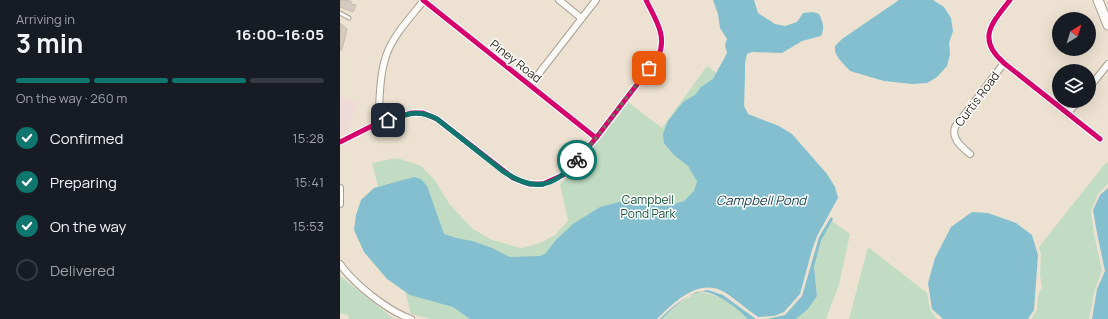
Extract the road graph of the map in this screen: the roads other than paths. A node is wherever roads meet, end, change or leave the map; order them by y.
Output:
1 (423, 0) edge
2 (559, 0) edge
3 (596, 0) edge
4 (646, 0) edge
5 (1010, 0) edge
6 (1098, 0) edge
7 (340, 13) edge
8 (349, 18) dead end
9 (581, 18) junction
10 (1108, 25) edge
11 (1004, 63) junction
12 (1108, 64) edge
13 (1096, 79) edge
14 (530, 85) junction
15 (1072, 108) edge
16 (1068, 113) junction
17 (378, 123) junction
18 (596, 138) junction
19 (1100, 139) dead end
20 (340, 142) edge
21 (970, 154) dead end
22 (340, 188) edge
23 (340, 204) edge
24 (340, 264) edge
25 (411, 319) edge

1 - 14 street, Piney Road
1 - 17 street
2 - 9 street
3 - 9 street
4 - 18 street
5 - 11 street, Curtis Road
6 - 10 street
7 - 8 lane
9 - 14 street
11 - 16 street, Curtis Road
11 - 21 street, Curtis Road
12 - 13 street
14 - 18 street, Piney Road
15 - 16 street
16 - 19 street, Curtis Road
17 - 18 street
17 - 20 street
22 - 23 street
24 - 25 street

